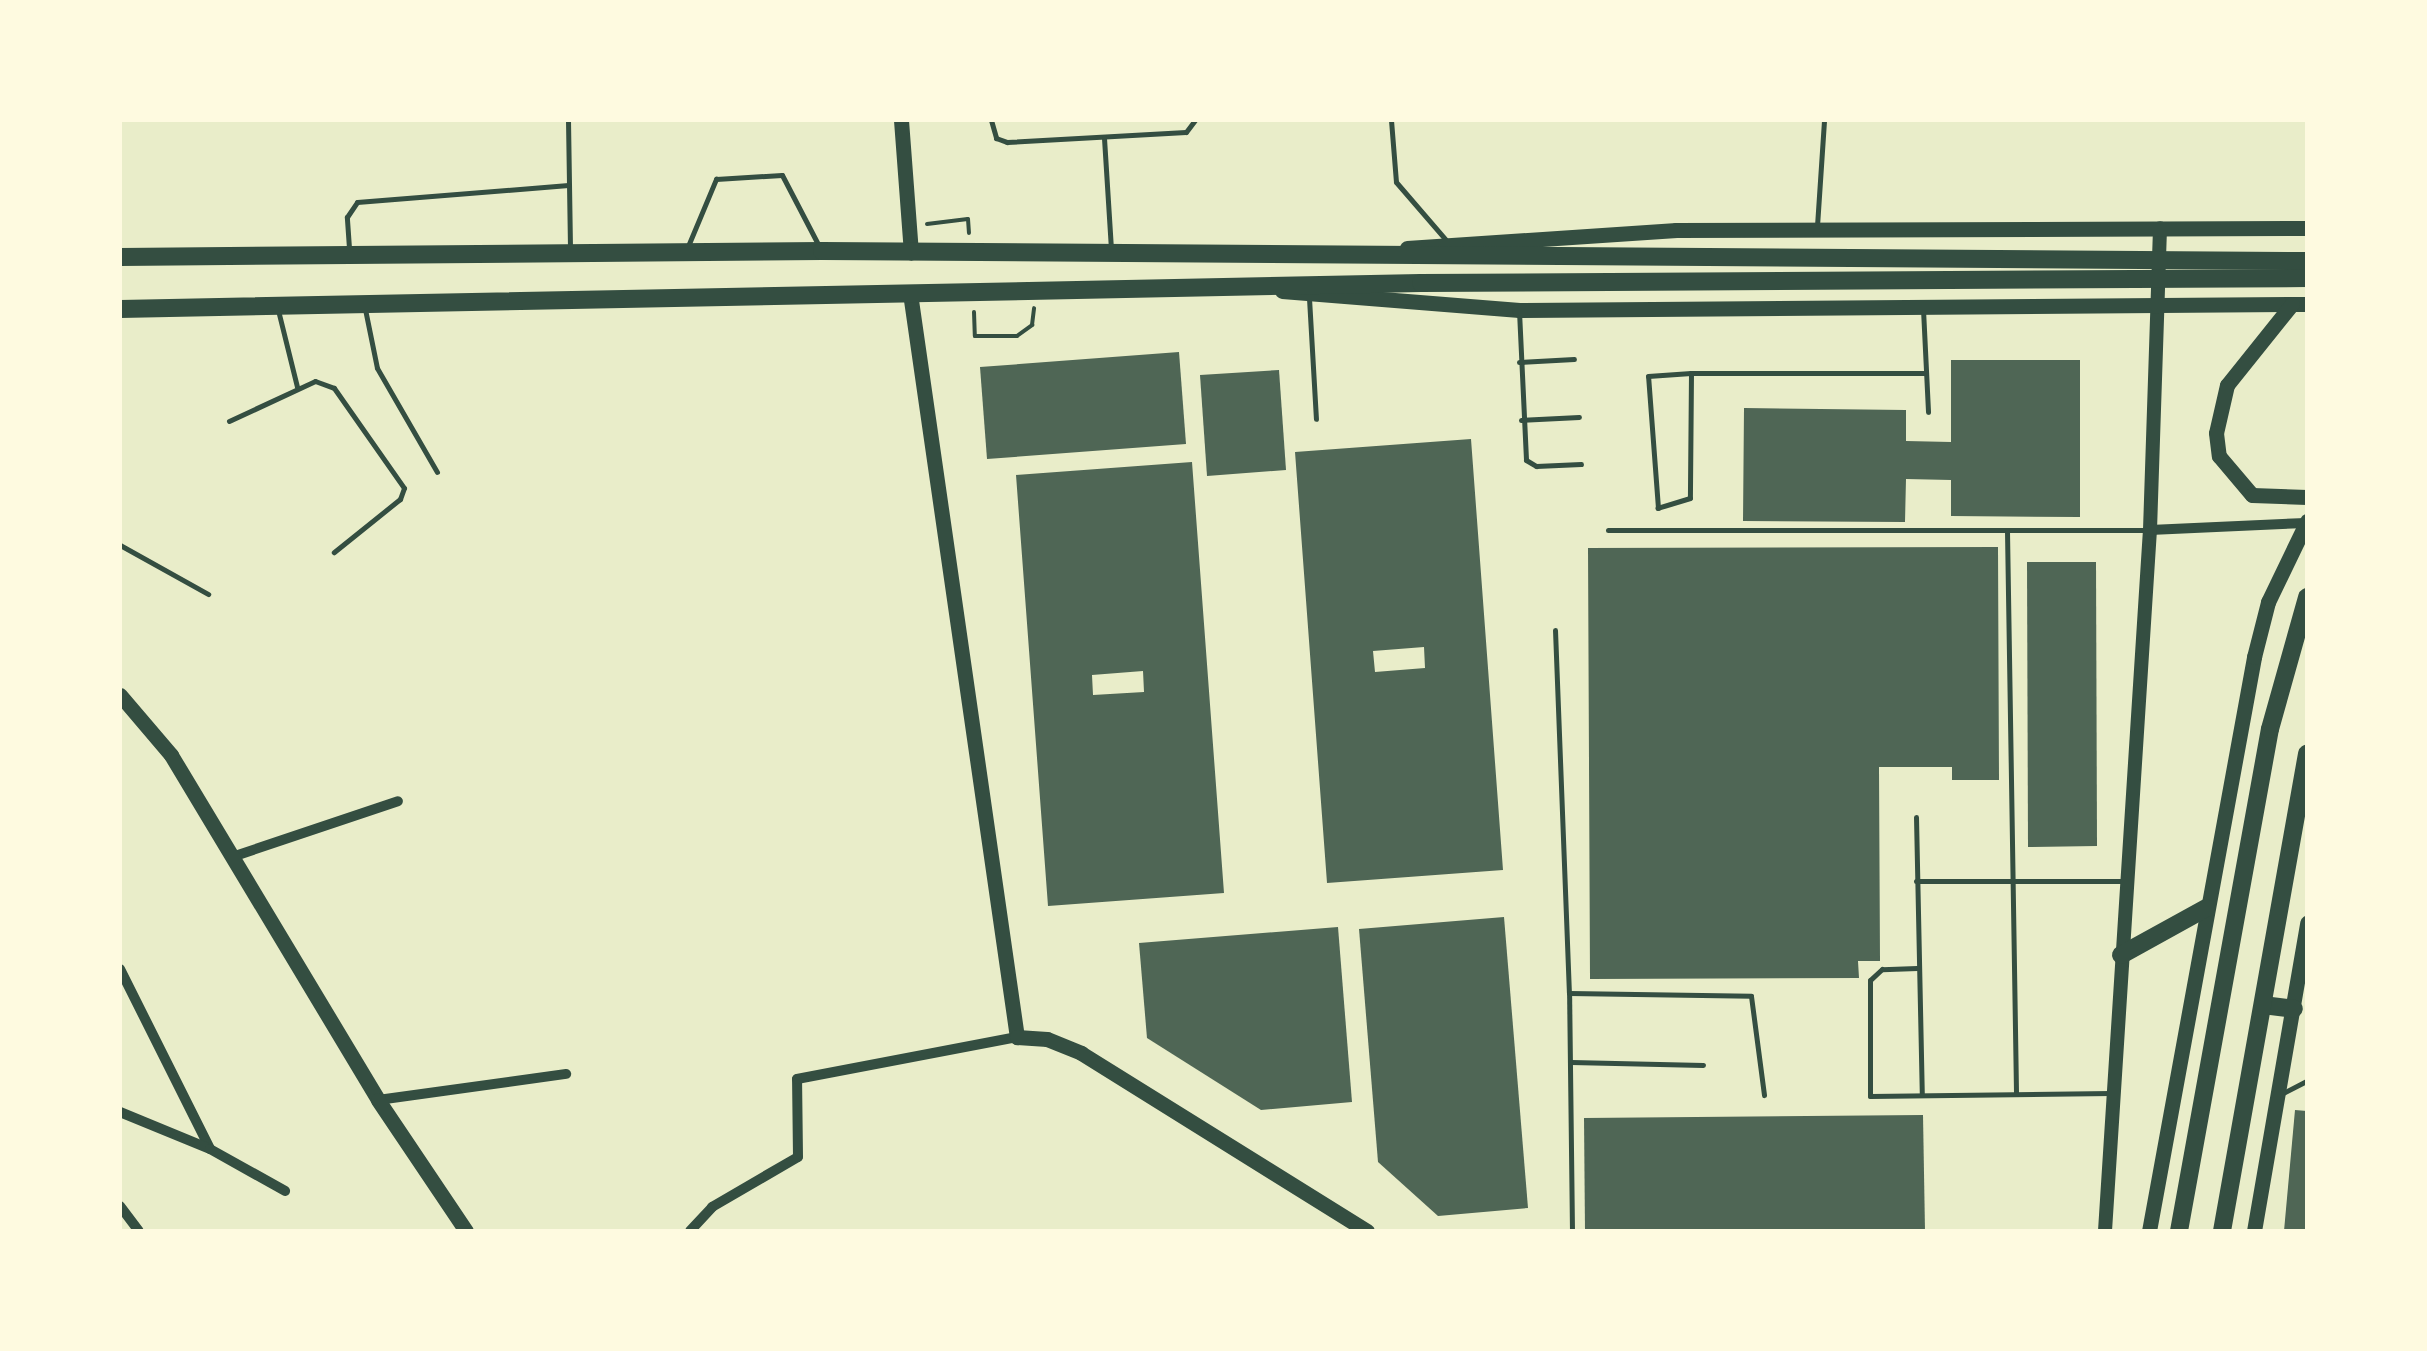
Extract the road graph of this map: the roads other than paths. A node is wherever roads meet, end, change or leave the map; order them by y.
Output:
1 (568, 120) edge
2 (900, 120) edge
3 (991, 120) edge
4 (1195, 120) edge
5 (1391, 120) edge
6 (1824, 120) edge
7 (1104, 138) junction
8 (568, 185) junction
9 (2160, 228) junction
10 (2307, 228) edge
11 (1817, 229) junction
12 (1449, 243) junction
13 (822, 251) junction
14 (1111, 252) junction
15 (1378, 252) junction
16 (912, 253) junction
17 (685, 254) junction
18 (120, 257) edge
19 (350, 257) junction
20 (571, 257) junction
21 (2307, 261) edge
22 (2307, 278) edge
23 (1244, 285) junction
24 (910, 293) junction
25 (1308, 295) junction
26 (2300, 304) edge
27 (364, 306) junction
28 (1922, 306) junction
29 (2157, 307) junction
30 (278, 308) junction
31 (120, 309) edge
32 (1519, 310) junction
33 (1574, 359) dead end
34 (1519, 362) junction
35 (1926, 372) junction
36 (1692, 373) junction
37 (296, 387) junction
38 (1928, 412) dead end
39 (1579, 417) dead end
40 (1316, 419) dead end
41 (229, 420) dead end
42 (1521, 420) junction
43 (1580, 464) dead end
44 (437, 472) dead end
45 (2307, 498) edge
46 (2306, 522) edge
47 (1608, 530) dead end
48 (2007, 530) junction
49 (2150, 530) junction
50 (120, 545) edge
51 (334, 552) dead end
52 (208, 594) dead end
53 (2307, 597) edge
54 (1555, 630) dead end
55 (120, 695) edge
56 (2307, 754) edge
57 (398, 801) dead end
58 (1916, 817) dead end
59 (232, 858) junction
60 (1916, 881) junction
61 (2012, 881) junction
62 (2127, 881) junction
63 (2206, 908) junction
64 (2307, 923) edge
65 (2122, 955) junction
66 (1917, 968) junction
67 (2304, 968) edge
68 (120, 969) edge
69 (1568, 992) junction
70 (2263, 1005) junction
71 (2294, 1009) junction
72 (1017, 1036) junction
73 (1571, 1062) junction
74 (1702, 1065) dead end
75 (566, 1074) dead end
76 (2307, 1081) edge
77 (2016, 1093) junction
78 (2114, 1093) junction
79 (1764, 1094) dead end
80 (1922, 1094) junction
81 (2278, 1095) junction
82 (378, 1100) junction
83 (120, 1112) edge
84 (210, 1149) junction
85 (284, 1190) dead end
86 (120, 1206) edge
87 (139, 1231) edge
88 (466, 1231) edge
89 (690, 1231) edge
90 (1367, 1231) edge
91 (1572, 1231) edge
92 (2105, 1231) edge
93 (2150, 1231) edge
94 (2179, 1231) edge
95 (2222, 1231) edge
96 (2254, 1231) edge

1 - 8 lane
2 - 16 main road
3 - 7 lane
4 - 7 lane
5 - 12 lane
6 - 11 lane
7 - 14 lane
8 - 19 lane
8 - 20 lane
9 - 10 main road
9 - 11 main road
9 - 29 street
11 - 12 main road
12 - 15 main road
13 - 16 main road
13 - 17 main road
13 - 17 lane
14 - 15 main road
14 - 16 main road
15 - 21 main road
17 - 20 main road
18 - 19 main road
19 - 20 main road
22 - 23 main road
23 - 24 main road
23 - 25 main road
24 - 27 main road
24 - 72 main road
25 - 32 main road
25 - 40 lane
26 - 29 main road
26 - 45 main road
27 - 30 main road
27 - 44 lane
28 - 29 main road
28 - 32 main road
28 - 35 lane
29 - 49 street
30 - 31 main road
30 - 37 lane
32 - 34 lane
33 - 34 lane
34 - 42 lane
35 - 36 lane
35 - 38 lane
36 - 36 lane
37 - 41 lane
37 - 51 lane
39 - 42 lane
42 - 43 lane
46 - 49 street
46 - 63 main road
47 - 48 lane
48 - 49 lane
48 - 61 lane
49 - 62 street
50 - 52 lane
53 - 94 main road
54 - 69 lane
55 - 59 main road
56 - 70 main road
57 - 59 street
58 - 60 lane
59 - 82 main road
60 - 61 lane
60 - 66 lane
61 - 62 lane
61 - 77 lane
62 - 65 street
63 - 65 main road
63 - 93 main road
64 - 67 main road
65 - 78 street
66 - 80 lane
66 - 80 lane
67 - 71 main road
68 - 84 street
69 - 73 lane
69 - 79 lane
70 - 71 main road
70 - 95 main road
71 - 81 main road
72 - 89 street
72 - 90 main road
73 - 74 lane
73 - 91 lane
75 - 82 street
76 - 81 lane
77 - 78 lane
77 - 80 lane
78 - 92 street
81 - 96 main road
82 - 88 main road
83 - 84 street
84 - 85 street
86 - 87 street

